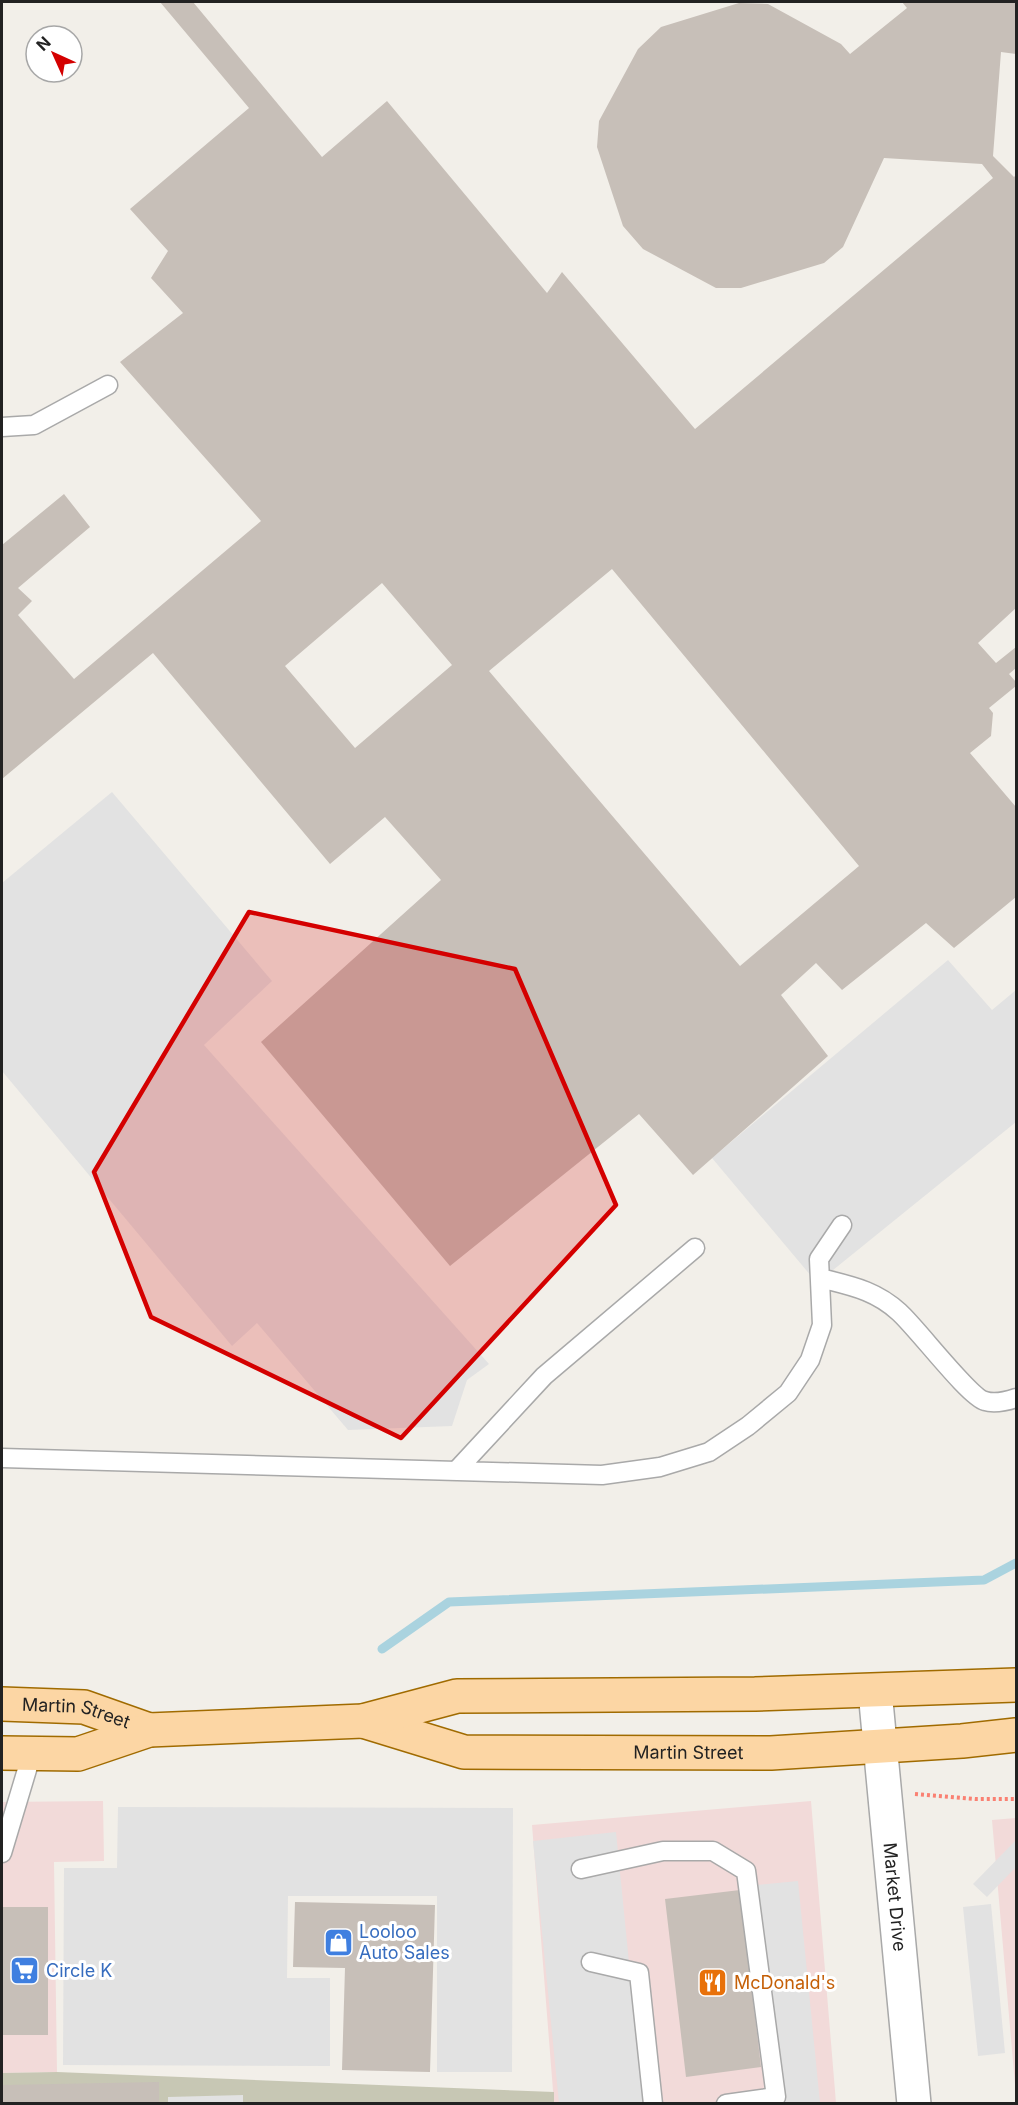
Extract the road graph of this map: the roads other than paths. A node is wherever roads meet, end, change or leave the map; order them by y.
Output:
1 (108, 385) dead end
2 (2, 427) edge
3 (842, 1225) dead end
4 (695, 1248) dead end
5 (820, 1278) junction
6 (1017, 1398) edge
7 (2, 1458) edge
8 (456, 1471) junction
9 (1017, 1685) edge
10 (875, 1691) junction
11 (2, 1704) edge
12 (363, 1721) junction
13 (149, 1730) junction
14 (1017, 1735) edge
15 (880, 1746) junction
16 (17, 1753) edge
17 (2, 1853) edge
18 (581, 1869) dead end
19 (591, 1962) dead end
20 (653, 2103) edge
21 (726, 2103) edge
22 (914, 2103) edge

1 - 2 lane
3 - 5 lane
4 - 8 lane
5 - 6 lane
5 - 8 lane
7 - 8 lane
9 - 10 main road, Martin Street
10 - 12 main road, Martin Street
10 - 15 street, Market Drive
11 - 13 main road, Martin Street
12 - 13 main road, Martin Street
12 - 15 main road, Martin Street
13 - 16 main road, Martin Street
14 - 15 main road, Martin Street
15 - 22 street, Market Drive
16 - 17 lane
18 - 21 lane
19 - 20 lane

